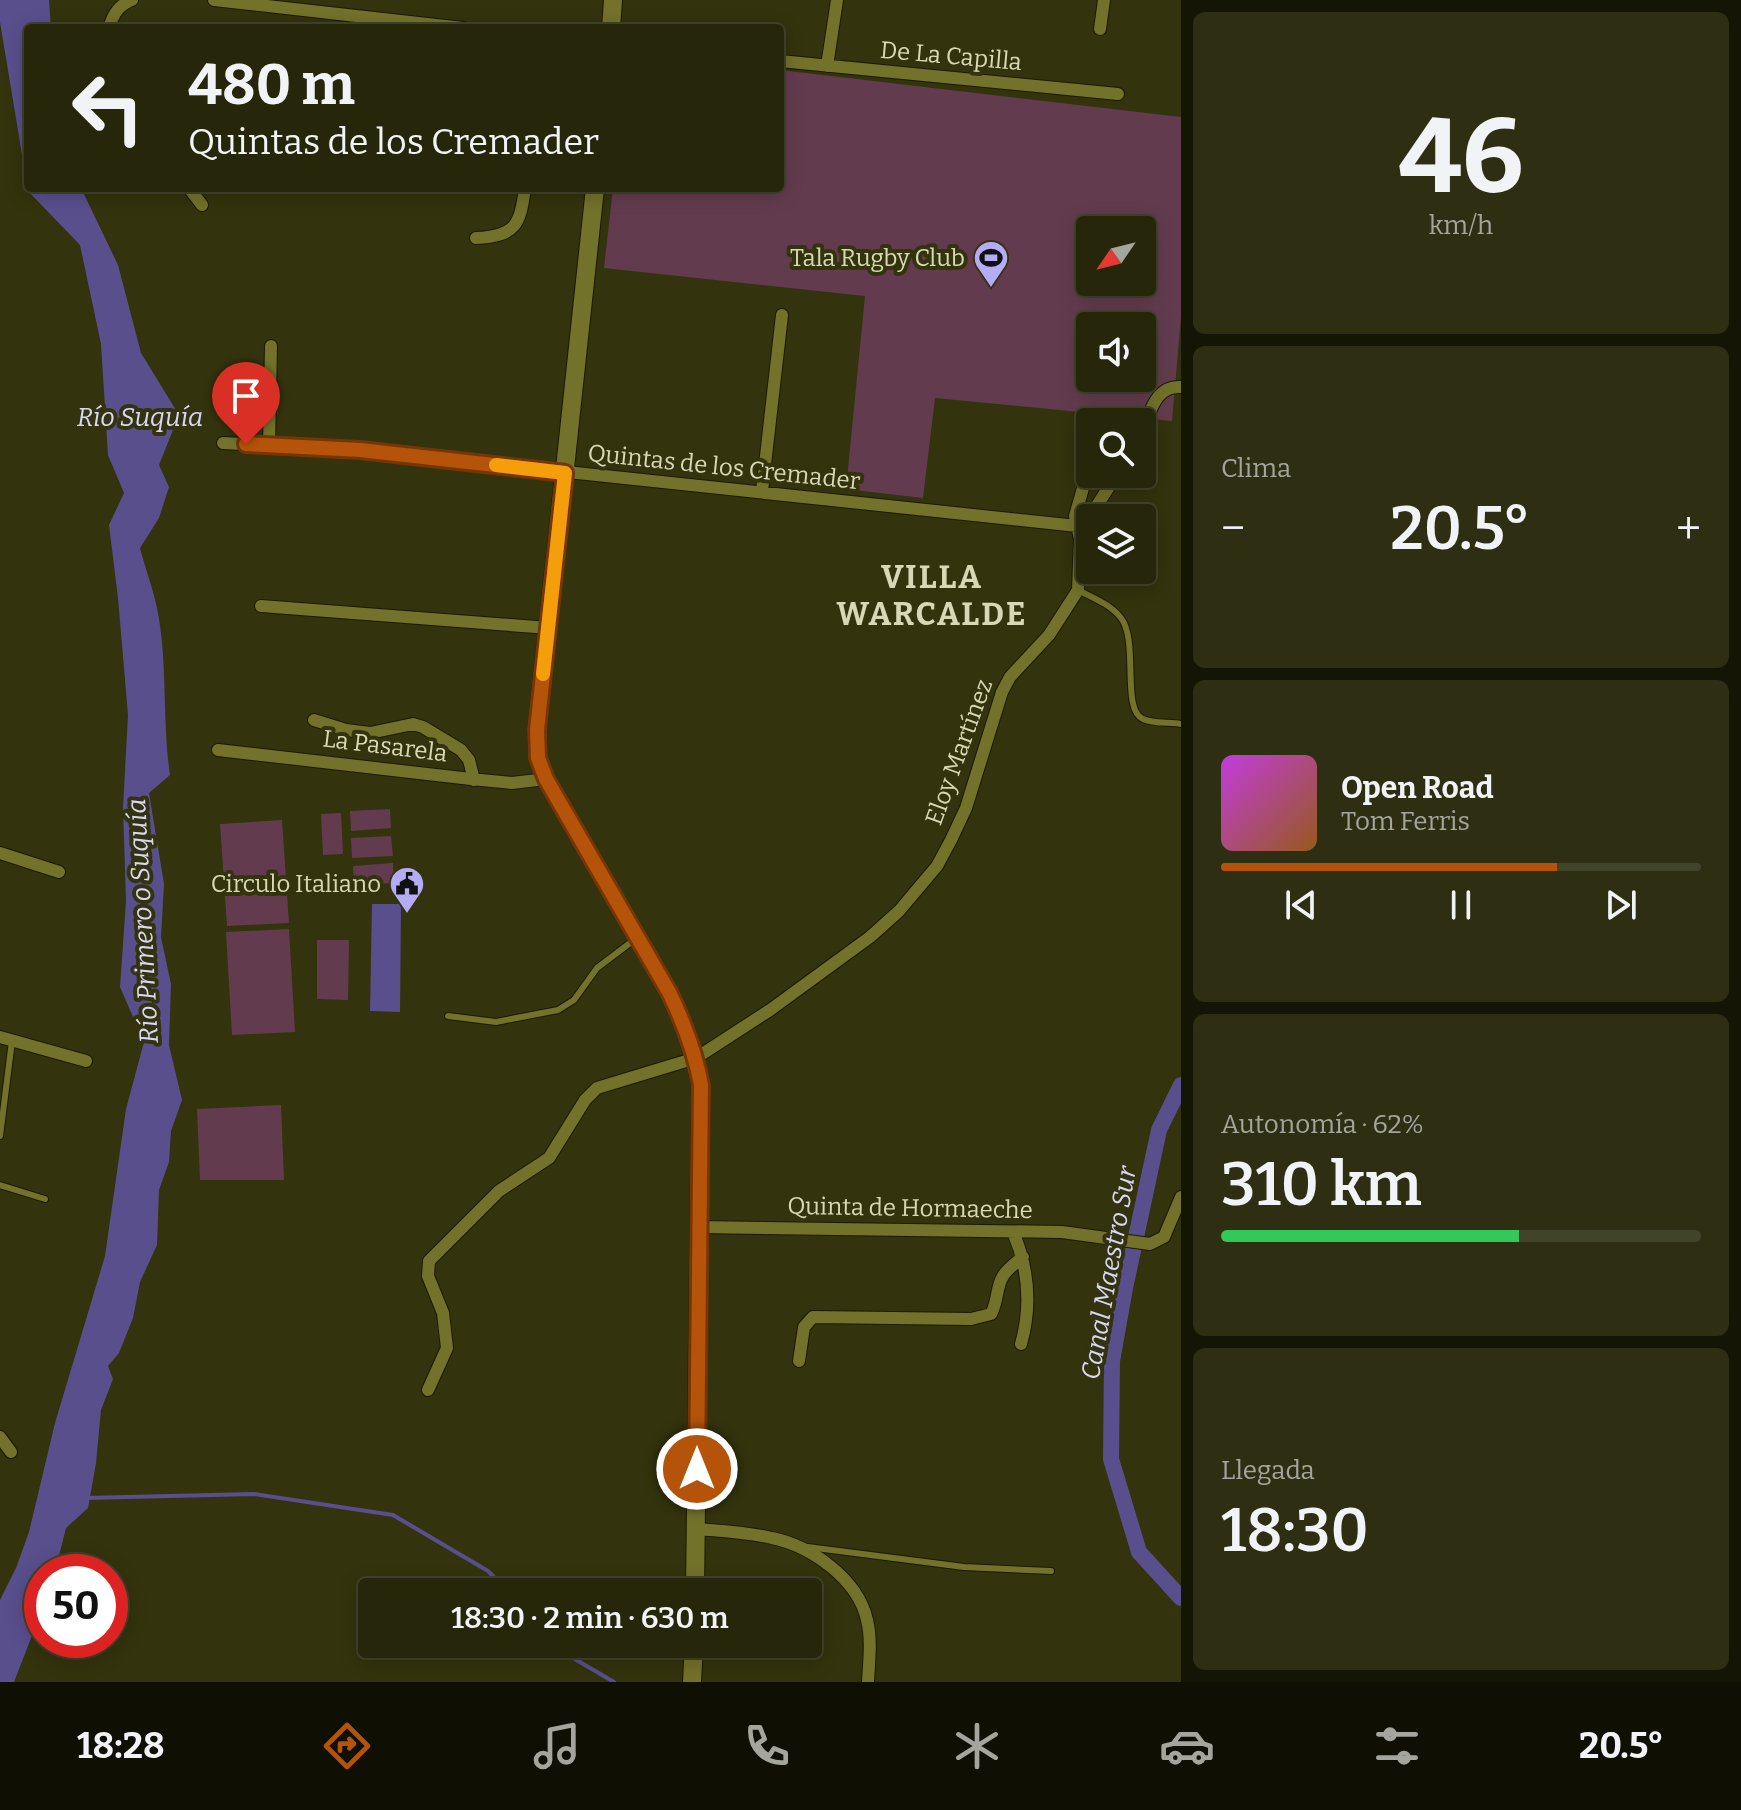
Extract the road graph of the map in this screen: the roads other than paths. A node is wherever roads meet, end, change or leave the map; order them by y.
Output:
1 (132, 0) edge
2 (214, 0) edge
3 (613, 0) edge
4 (837, 0) edge
5 (1104, 0) edge
6 (110, 24) edge
7 (427, 24) edge
8 (611, 24) edge
9 (1100, 29) dead end
10 (784, 61) edge
11 (827, 66) junction
12 (1118, 94) dead end
13 (192, 192) edge
14 (524, 192) edge
15 (595, 192) edge
16 (202, 205) dead end
17 (476, 238) dead end
18 (782, 315) dead end
19 (271, 346) dead end
20 (1181, 387) edge
21 (1154, 408) edge
22 (223, 443) dead end
23 (269, 445) junction
24 (565, 473) junction
25 (762, 491) junction
26 (1076, 526) edge
27 (1078, 584) edge
28 (1078, 590) junction
29 (261, 606) dead end
30 (549, 628) junction
31 (314, 720) dead end
32 (1181, 724) edge
33 (218, 750) dead end
34 (546, 779) junction
35 (474, 780) junction
36 (0, 853) edge
37 (59, 872) dead end
38 (637, 938) junction
39 (448, 1016) dead end
40 (6, 1039) edge
41 (696, 1058) junction
42 (86, 1061) dead end
43 (0, 1136) edge
44 (0, 1185) edge
45 (1181, 1197) edge
46 (45, 1199) dead end
47 (698, 1227) junction
48 (1013, 1232) junction
49 (1023, 1257) junction
50 (1021, 1344) dead end
51 (799, 1361) dead end
52 (428, 1390) dead end
53 (0, 1437) edge
54 (11, 1452) dead end
55 (697, 1529) junction
56 (793, 1545) junction
57 (1051, 1571) dead end
58 (695, 1578) edge
59 (693, 1658) edge
60 (692, 1682) edge
61 (868, 1682) edge

1 - 6 street
2 - 7 street
3 - 8 main road
4 - 11 street
5 - 9 street
10 - 11 street, De La Capilla
11 - 12 street, De La Capilla
13 - 16 street
14 - 17 street
15 - 24 main road
18 - 25 street
19 - 23 street
20 - 21 street
22 - 23 street, Quintas de los Cremader
23 - 24 street, Quintas de los Cremader
24 - 25 street, Quintas de los Cremader
24 - 30 main road
25 - 26 street, Quintas de los Cremader
27 - 28 street
28 - 32 lane
28 - 41 street, Eloy Martínez
29 - 30 street
30 - 34 main road
31 - 35 street
33 - 35 street, La Pasarela
34 - 35 street, La Pasarela
34 - 38 main road
36 - 37 street
38 - 39 lane
38 - 41 main road
40 - 42 street
40 - 43 lane
41 - 47 main road
41 - 52 street, Eloy Martínez
44 - 46 lane
45 - 48 street, Quinta de Hormaeche
47 - 48 street, Quinta de Hormaeche
47 - 55 main road
48 - 49 street
49 - 50 street
49 - 51 street
53 - 54 street
55 - 56 street
55 - 58 main road
56 - 57 lane
56 - 61 street
59 - 60 main road

